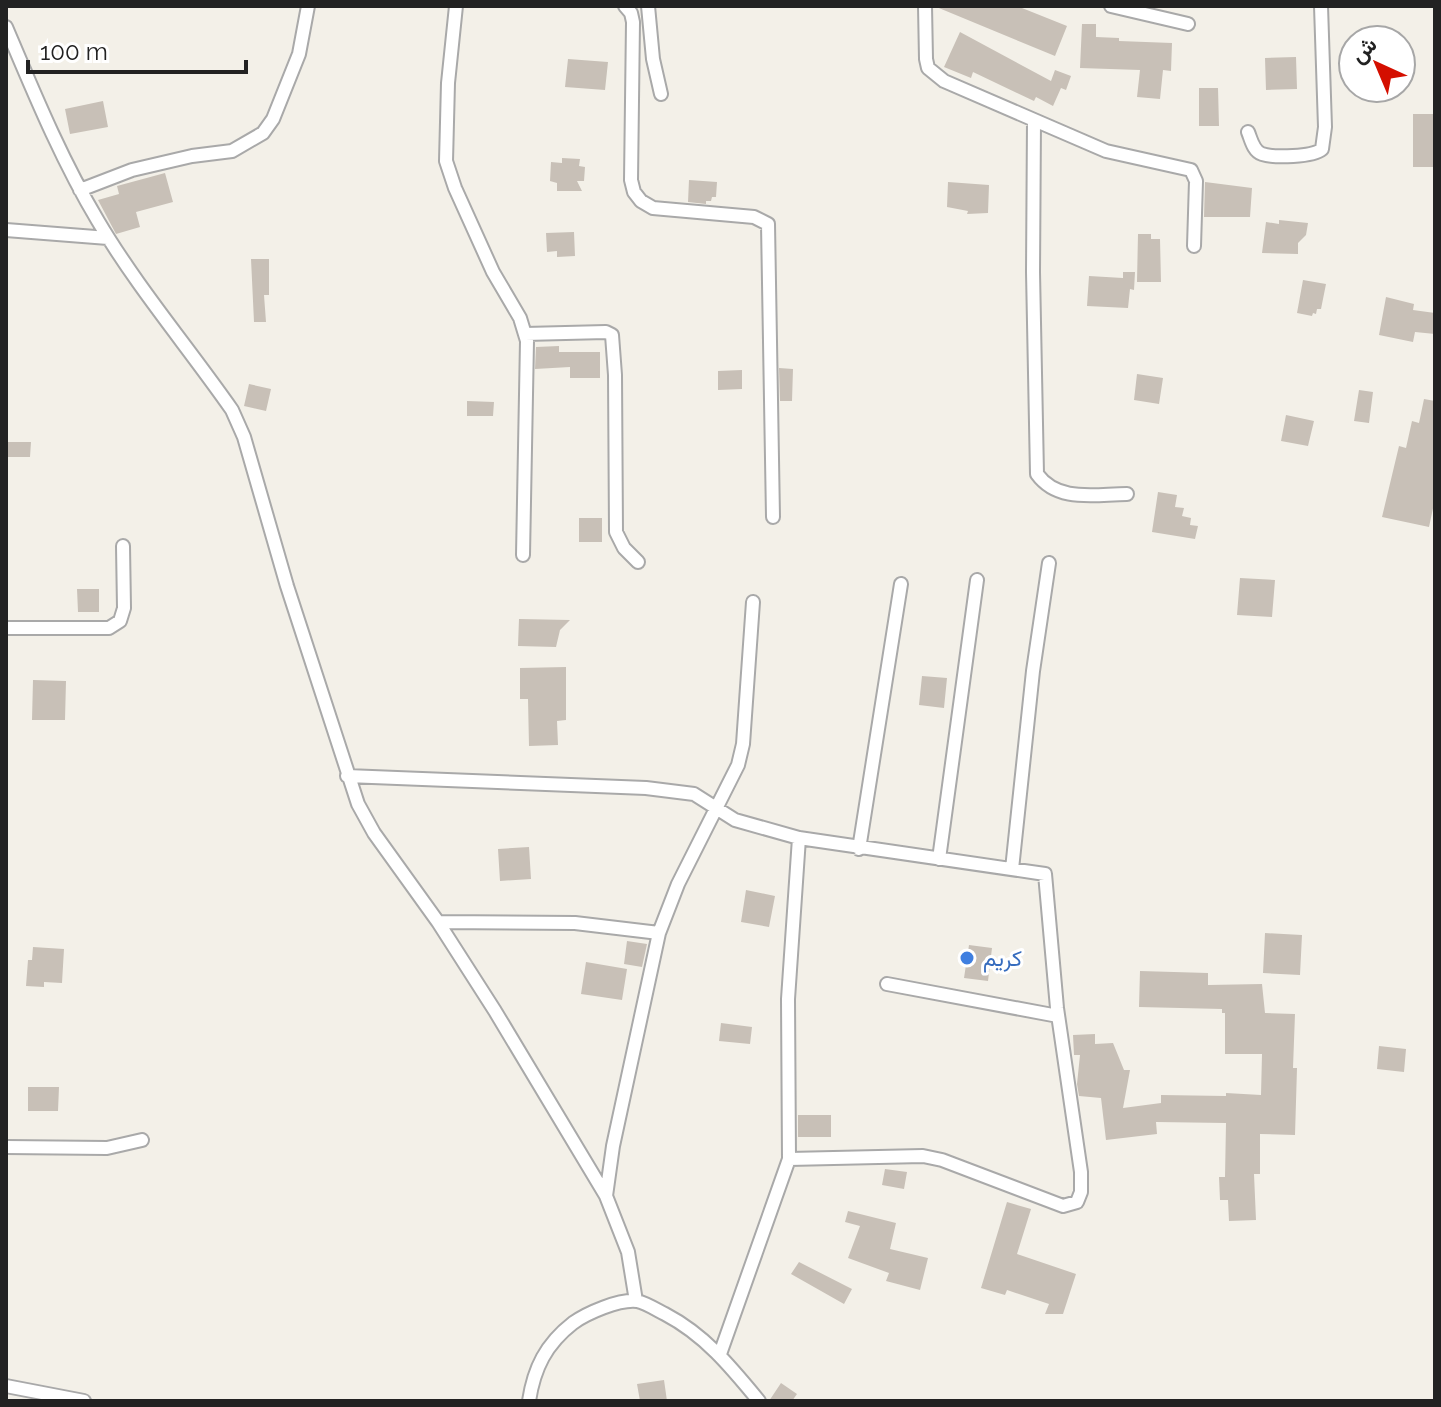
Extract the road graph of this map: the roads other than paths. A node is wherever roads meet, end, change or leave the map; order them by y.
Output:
1 (308, 6) edge
2 (456, 6) edge
3 (625, 6) edge
4 (648, 6) edge
5 (925, 6) edge
6 (1111, 6) edge
7 (1321, 6) edge
8 (1188, 24) dead end
9 (6, 27) edge
10 (661, 94) dead end
11 (1034, 121) junction
12 (1248, 132) dead end
13 (80, 190) junction
14 (6, 230) edge
15 (108, 238) junction
16 (1194, 246) dead end
17 (525, 334) junction
18 (1127, 494) dead end
19 (773, 517) dead end
20 (123, 546) dead end
21 (523, 555) dead end
22 (638, 562) dead end
23 (1049, 563) dead end
24 (977, 580) dead end
25 (901, 584) dead end
26 (753, 602) dead end
27 (6, 628) edge
28 (347, 776) junction
29 (718, 809) junction
30 (799, 838) junction
31 (859, 849) junction
32 (939, 859) junction
33 (1012, 869) junction
34 (438, 922) junction
35 (659, 933) junction
36 (887, 984) dead end
37 (1058, 1016) junction
38 (142, 1140) dead end
39 (6, 1147) edge
40 (789, 1159) junction
41 (606, 1196) junction
42 (636, 1301) junction
43 (720, 1354) junction
44 (6, 1386) edge
45 (84, 1401) edge
46 (529, 1401) edge
47 (759, 1401) edge

1 - 13 street
2 - 17 street
3 - 19 street
4 - 10 street
5 - 11 street
6 - 8 street
7 - 12 street
9 - 13 street
11 - 16 street
11 - 18 street
13 - 15 street
14 - 15 street
15 - 28 street
17 - 21 street
17 - 22 street
20 - 27 street
23 - 33 street
24 - 32 street
25 - 31 street
26 - 29 street
28 - 29 street
28 - 34 street
29 - 30 street
29 - 35 street
30 - 31 street
30 - 40 street
31 - 32 street
32 - 33 street
33 - 37 street
34 - 35 street
34 - 41 street
35 - 41 street
36 - 37 street
37 - 40 street
38 - 39 street
40 - 43 street
41 - 42 street
42 - 43 street
42 - 46 street
43 - 47 street
44 - 45 street

